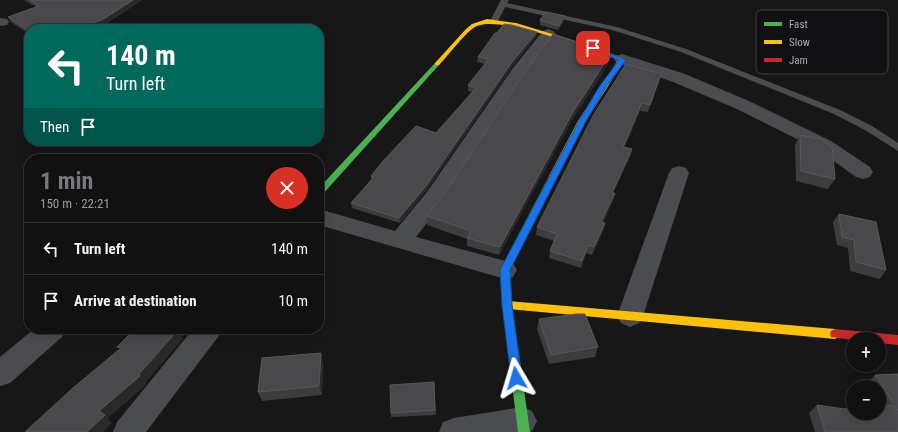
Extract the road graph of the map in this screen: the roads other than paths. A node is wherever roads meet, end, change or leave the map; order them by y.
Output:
1 (504, 2) edge
2 (494, 21) junction
3 (548, 34) junction
4 (622, 60) junction
5 (898, 148) edge
6 (863, 172) dead end
7 (679, 173) dead end
8 (324, 188) edge
9 (324, 218) edge
10 (400, 241) junction
11 (505, 270) junction
12 (507, 305) junction
13 (630, 316) junction
14 (47, 334) edge
15 (205, 334) edge
16 (898, 340) edge
17 (0, 374) edge
18 (523, 427) edge
19 (128, 432) edge
20 (454, 432) edge

1 - 2 lane
1 - 5 lane
2 - 3 street
2 - 8 street
3 - 4 street
3 - 10 street
4 - 6 street
4 - 11 street
7 - 13 street
9 - 10 street
10 - 11 street
11 - 12 street
12 - 13 street
12 - 18 street
13 - 16 street
14 - 17 street
15 - 19 street
18 - 20 street

